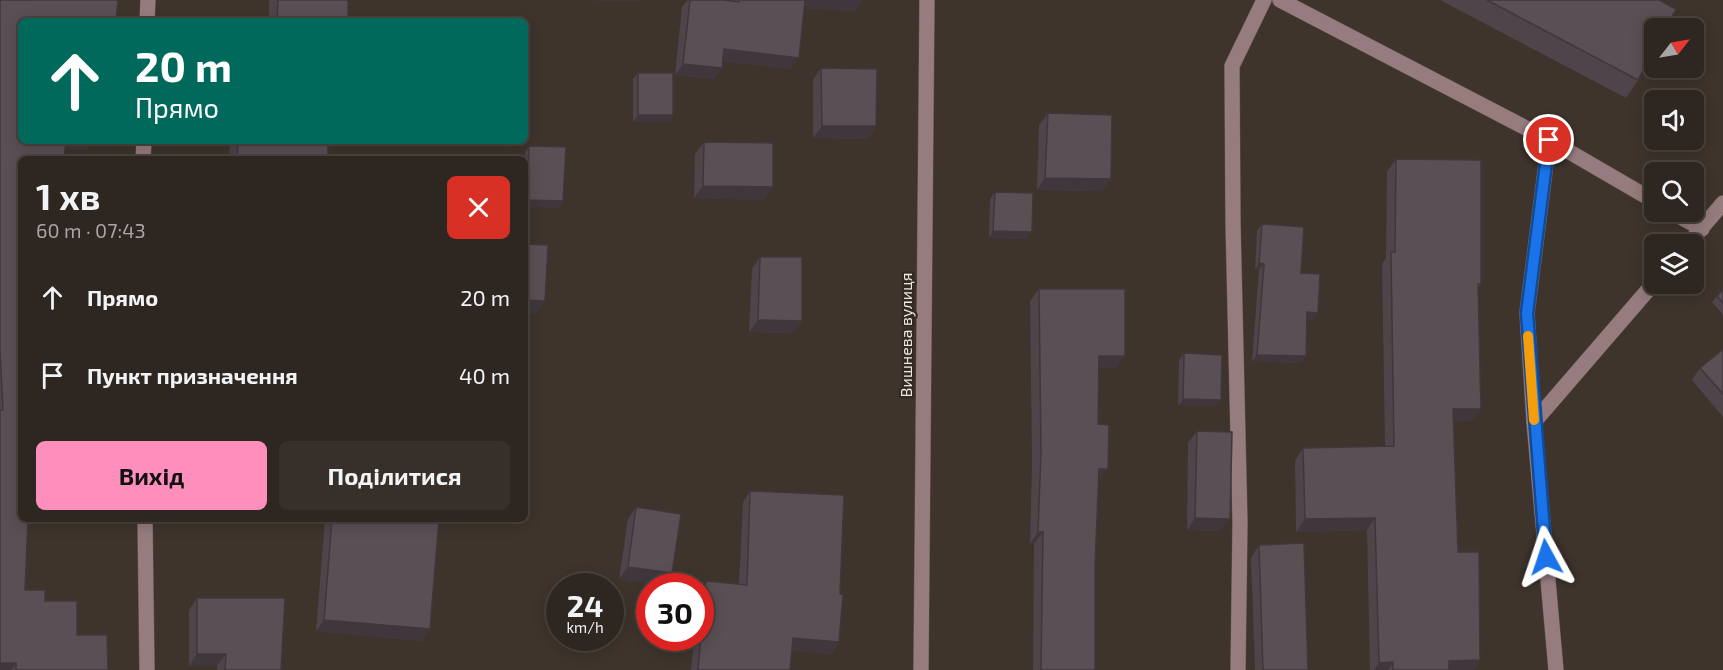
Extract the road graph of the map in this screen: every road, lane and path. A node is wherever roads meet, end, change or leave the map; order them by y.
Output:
1 (148, 0) edge
2 (927, 0) edge
3 (1264, 0) edge
4 (1280, 0) edge
5 (147, 18) edge
6 (1549, 140) junction
7 (1644, 195) edge
8 (1723, 203) edge
9 (1690, 222) edge
10 (1702, 229) junction
11 (1697, 234) edge
12 (1645, 294) edge
13 (1534, 422) junction
14 (145, 522) edge
15 (147, 670) edge
16 (921, 670) edge
17 (1238, 670) edge
18 (1556, 670) edge

1 - 5 street
2 - 16 street, Вишнева вулиця
3 - 17 street
4 - 6 street
6 - 7 street
6 - 13 street
8 - 10 street
9 - 10 street
10 - 11 street
12 - 13 street
13 - 18 street
14 - 15 street

